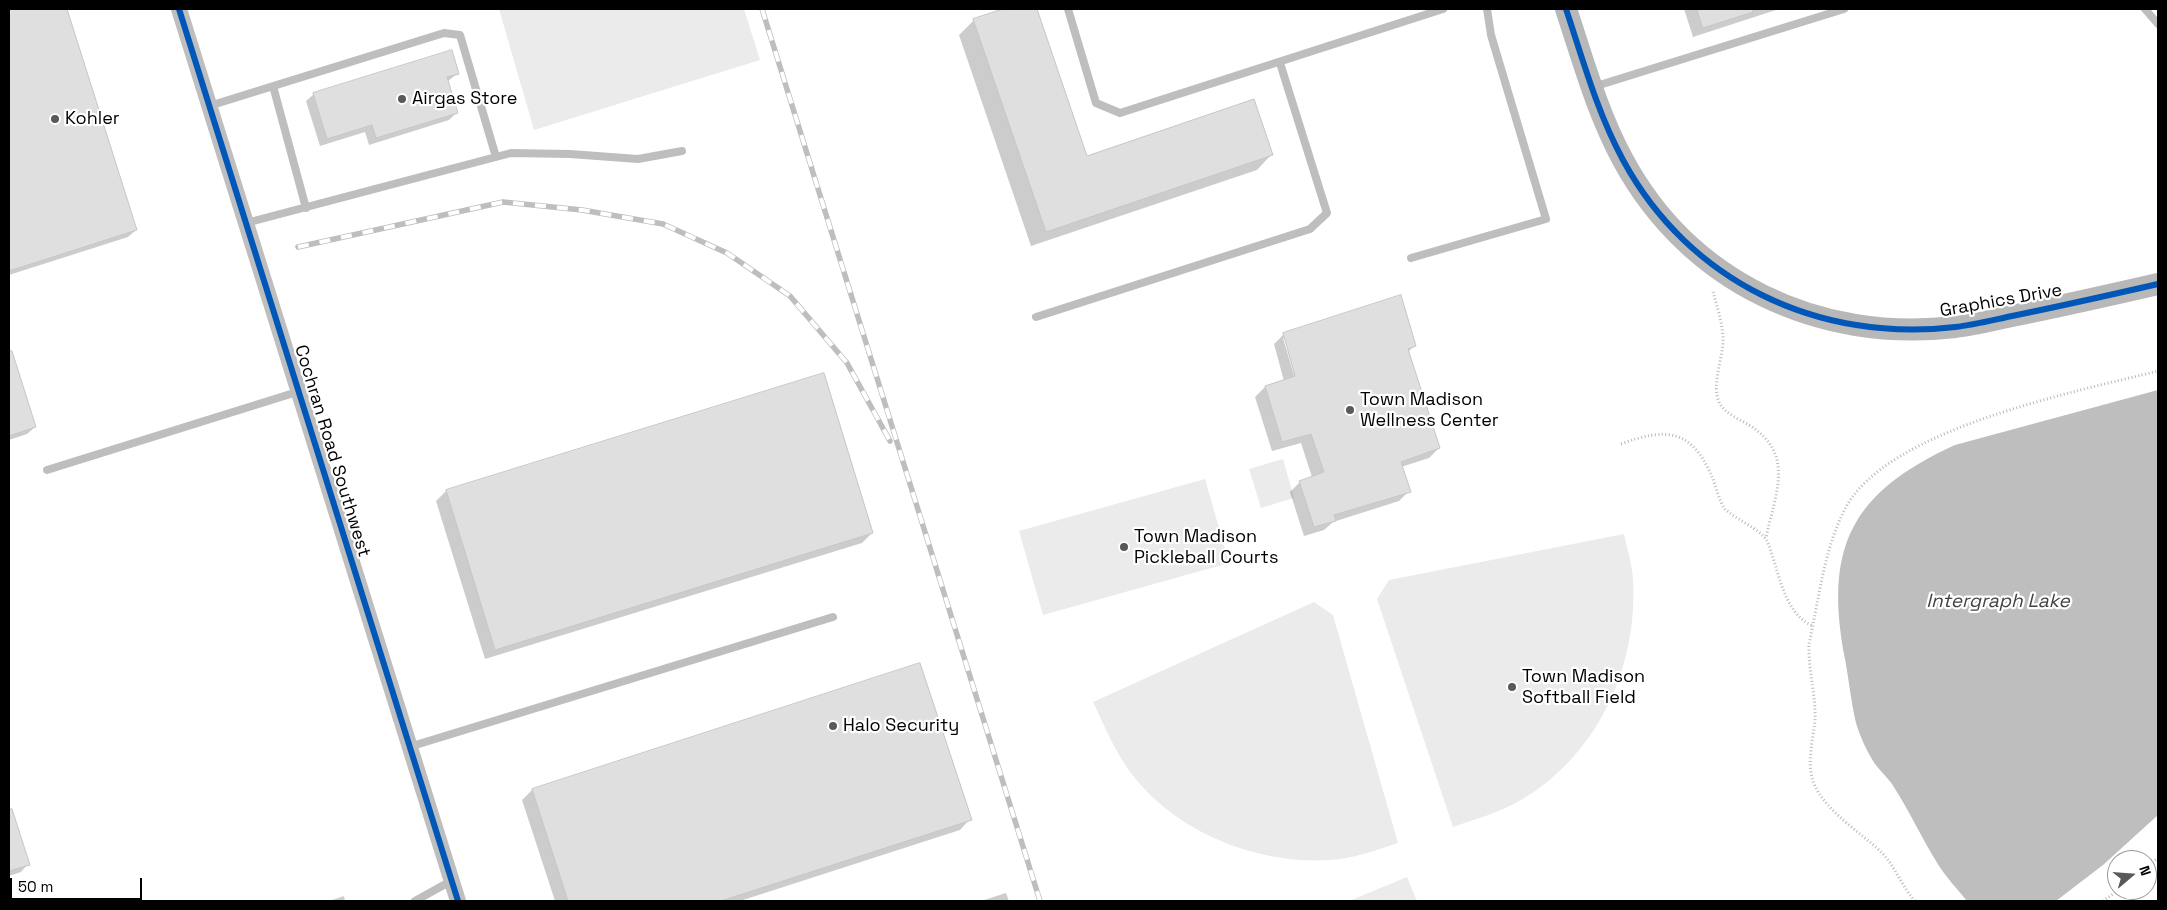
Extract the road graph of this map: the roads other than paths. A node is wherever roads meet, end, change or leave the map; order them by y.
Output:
1 (179, 9) edge
2 (1068, 9) edge
3 (1443, 9) edge
4 (1487, 9) edge
5 (1566, 9) edge
6 (1844, 9) edge
7 (2145, 9) edge
8 (2158, 24) edge
9 (1280, 63) junction
10 (272, 86) junction
11 (1592, 88) junction
12 (209, 106) junction
13 (682, 151) dead end
14 (496, 157) junction
15 (306, 208) junction
16 (246, 224) junction
17 (1411, 258) dead end
18 (2158, 284) edge
19 (1036, 317) dead end
20 (298, 392) junction
21 (47, 470) dead end
22 (833, 617) dead end
23 (409, 747) junction
24 (451, 882) junction
25 (415, 901) edge
26 (458, 901) edge

1 - 12 street, Cochran Road Southwest
2 - 9 lane
3 - 9 lane
4 - 17 lane
5 - 11 street, Graphics Drive
6 - 11 lane
7 - 8 lane
9 - 19 lane
10 - 12 lane
10 - 14 lane
10 - 15 lane
11 - 18 street, Graphics Drive
12 - 16 street, Cochran Road Southwest
13 - 14 lane
14 - 15 lane
15 - 16 lane
16 - 20 street, Cochran Road Southwest
20 - 21 lane
20 - 23 street, Cochran Road Southwest
22 - 23 lane
23 - 24 street, Cochran Road Southwest
24 - 25 lane
24 - 26 street, Cochran Road Southwest

